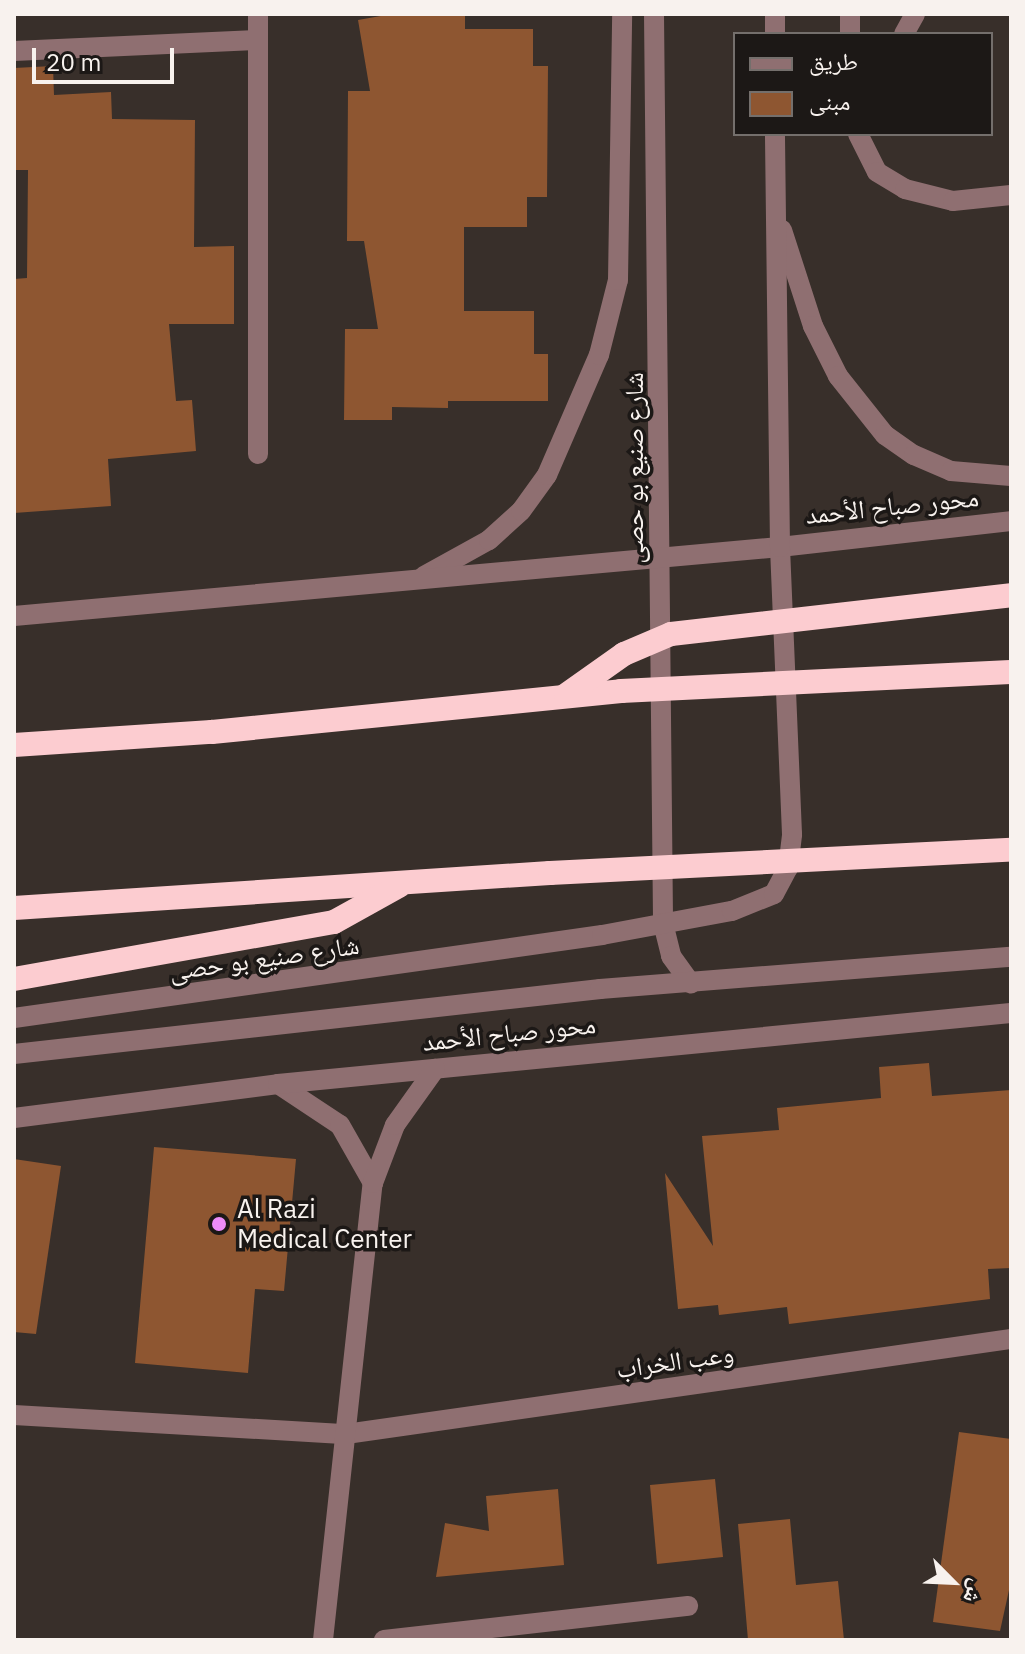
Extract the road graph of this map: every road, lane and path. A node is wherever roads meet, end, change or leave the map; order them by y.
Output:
1 (258, 14) edge
2 (622, 14) edge
3 (654, 14) edge
4 (915, 14) edge
5 (905, 32) edge
6 (258, 40) junction
7 (14, 51) edge
8 (775, 136) edge
9 (859, 136) edge
10 (1011, 195) edge
11 (776, 209) junction
12 (258, 454) dead end
13 (1011, 476) edge
14 (1011, 521) edge
15 (780, 547) junction
16 (660, 558) junction
17 (418, 579) junction
18 (1011, 595) edge
19 (14, 616) edge
20 (1011, 672) edge
21 (566, 695) junction
22 (14, 745) edge
23 (1011, 850) edge
24 (408, 881) junction
25 (14, 908) edge
26 (663, 923) junction
27 (1011, 957) edge
28 (14, 979) edge
29 (691, 984) junction
30 (1011, 1013) edge
31 (14, 1018) edge
32 (14, 1054) edge
33 (435, 1069) junction
34 (278, 1084) junction
35 (14, 1118) edge
36 (373, 1183) junction
37 (1011, 1339) edge
38 (14, 1415) edge
39 (346, 1434) junction
40 (688, 1606) dead end
41 (323, 1640) edge
42 (384, 1640) edge

1 - 6 street
2 - 17 street
3 - 16 street, شارع صنيع بو حصى
4 - 5 street
6 - 7 street
6 - 12 street
8 - 11 street, شارع صنيع بو حصى
9 - 10 street
11 - 13 street
11 - 15 street, شارع صنيع بو حصى
14 - 15 street, محور صباح الأحمد
15 - 16 street, محور صباح الأحمد
15 - 26 street, شارع صنيع بو حصى
16 - 17 street, محور صباح الأحمد
16 - 26 street, شارع صنيع بو حصى
17 - 19 street, محور صباح الأحمد
18 - 21 highway, bridge
20 - 21 highway, bridge
21 - 22 highway
23 - 24 highway, bridge
24 - 25 highway
24 - 28 highway
26 - 29 street, شارع صنيع بو حصى
26 - 31 street, شارع صنيع بو حصى
27 - 29 street, محور صباح الأحمد
29 - 32 street, محور صباح الأحمد
30 - 33 street, محور صباح الأحمد
33 - 34 street, محور صباح الأحمد
33 - 36 street
34 - 35 street, محور صباح الأحمد
34 - 36 street
36 - 39 street
37 - 39 street, وعب الخراب
38 - 39 street, وعب الخراب
39 - 41 street
40 - 42 street

